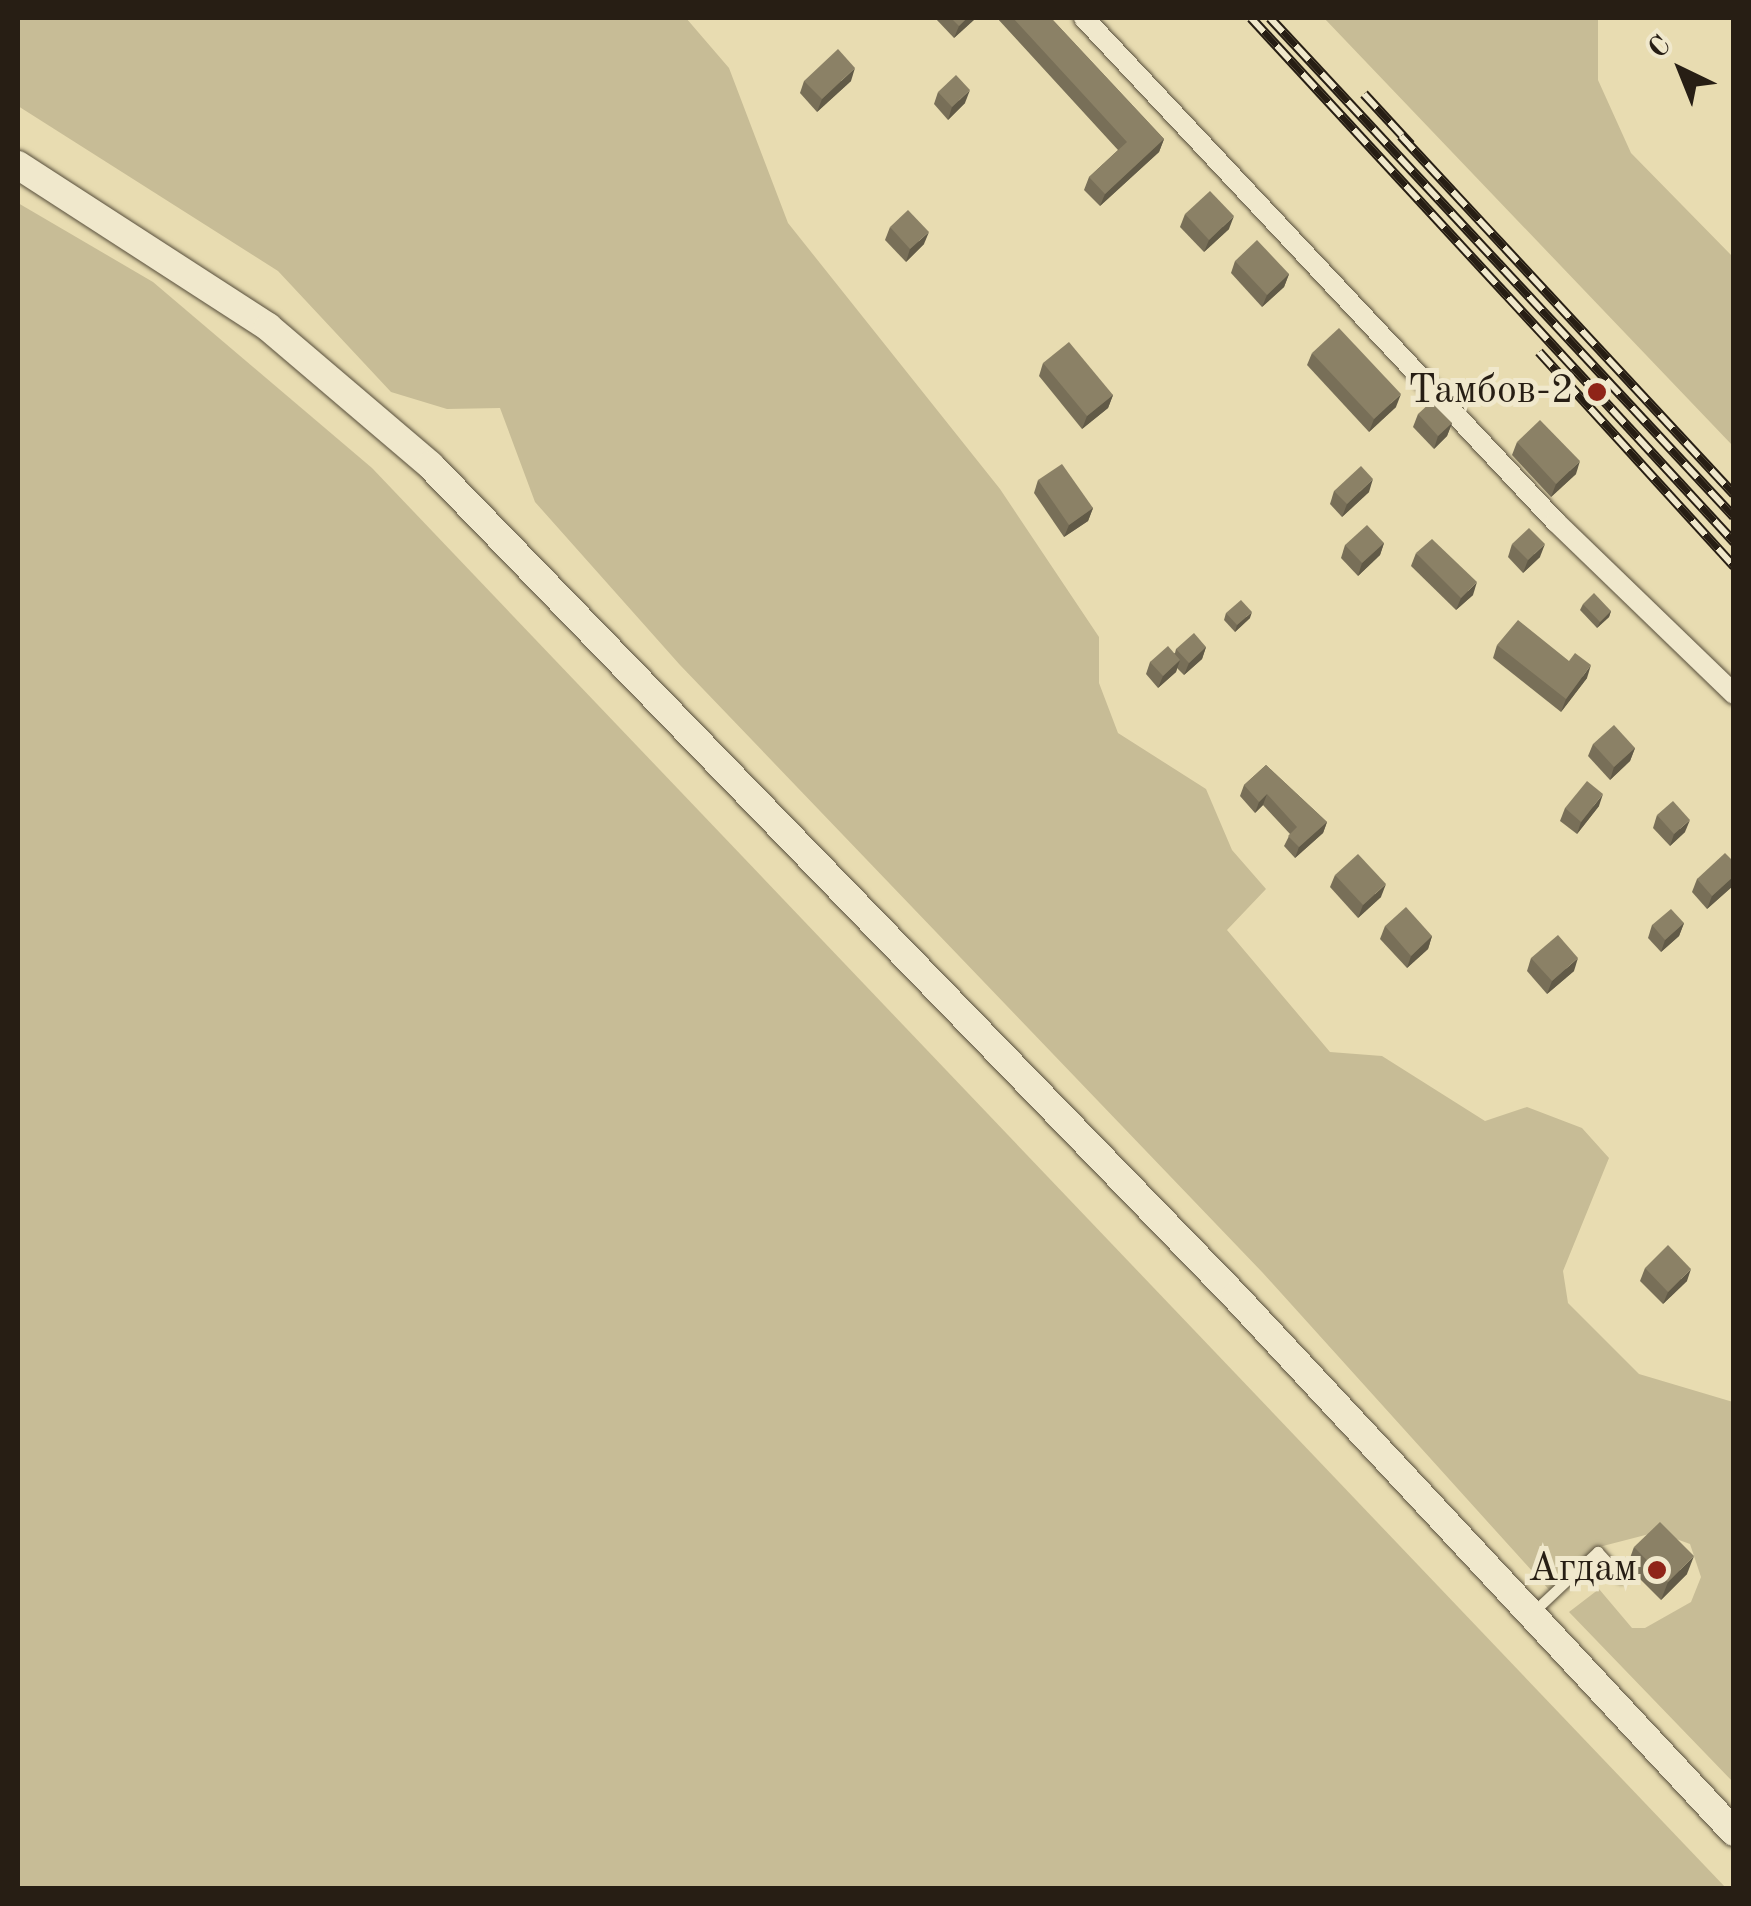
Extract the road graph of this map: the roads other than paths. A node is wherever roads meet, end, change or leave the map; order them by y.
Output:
1 (1084, 18) edge
2 (18, 165) edge
3 (1734, 694) edge
4 (1622, 1578) dead end
5 (1532, 1615) junction
6 (1734, 1832) edge

1 - 3 street
2 - 5 main road
4 - 5 lane
5 - 6 main road

